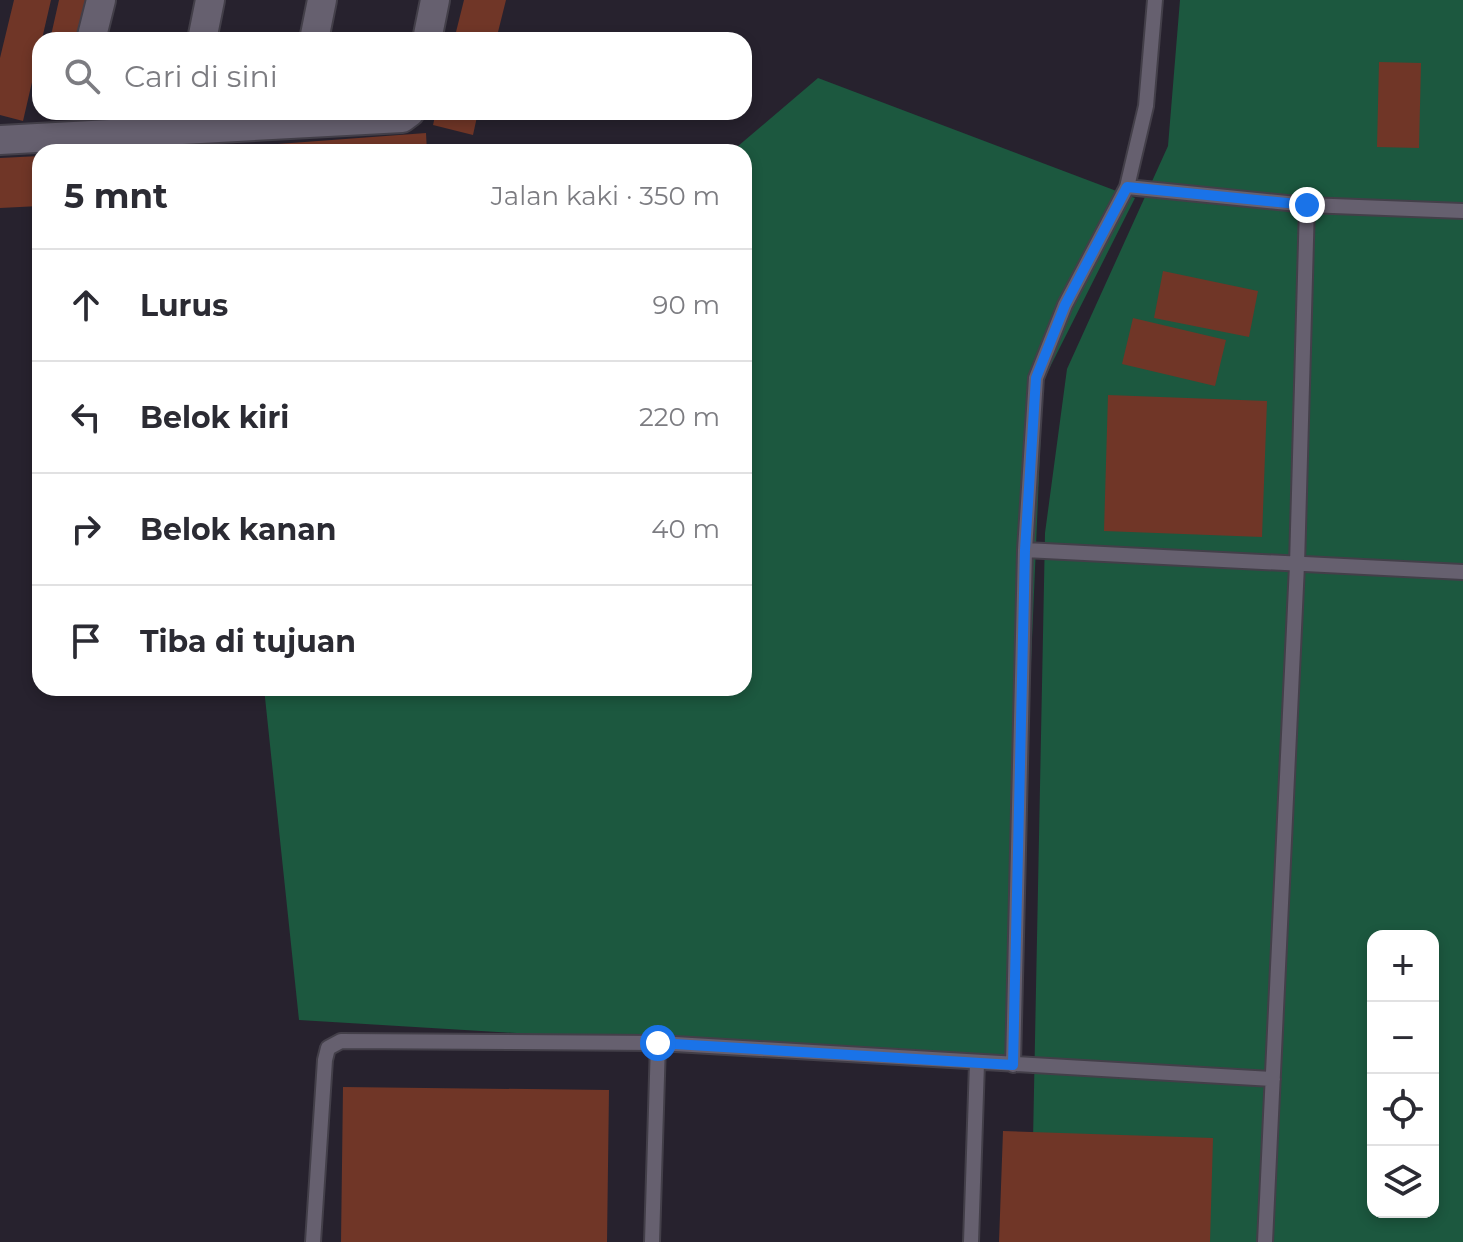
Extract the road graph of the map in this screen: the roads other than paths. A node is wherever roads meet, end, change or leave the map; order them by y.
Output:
1 (101, 0) edge
2 (210, 0) edge
3 (322, 0) edge
4 (435, 0) edge
5 (1155, 0) edge
6 (93, 32) edge
7 (204, 32) edge
8 (316, 32) edge
9 (429, 32) edge
10 (241, 120) edge
11 (184, 122) edge
12 (70, 125) edge
13 (0, 140) edge
14 (1127, 187) junction
15 (1307, 205) junction
16 (1463, 211) edge
17 (1025, 550) junction
18 (1297, 565) junction
19 (1463, 572) edge
20 (658, 1043) junction
21 (977, 1063) junction
22 (1013, 1065) junction
23 (1273, 1079) junction
24 (313, 1242) edge
25 (652, 1242) edge
26 (971, 1242) edge
27 (1265, 1242) edge

1 - 6 street
2 - 7 street
3 - 8 street
4 - 9 street
5 - 14 lane
10 - 11 street
11 - 12 street
12 - 13 street
14 - 15 lane
14 - 17 lane
15 - 16 lane
15 - 18 lane
17 - 18 lane
17 - 22 lane
18 - 19 lane
18 - 23 lane
20 - 21 lane
20 - 24 lane
20 - 25 lane
21 - 22 lane
21 - 26 lane
22 - 23 lane
23 - 27 lane

